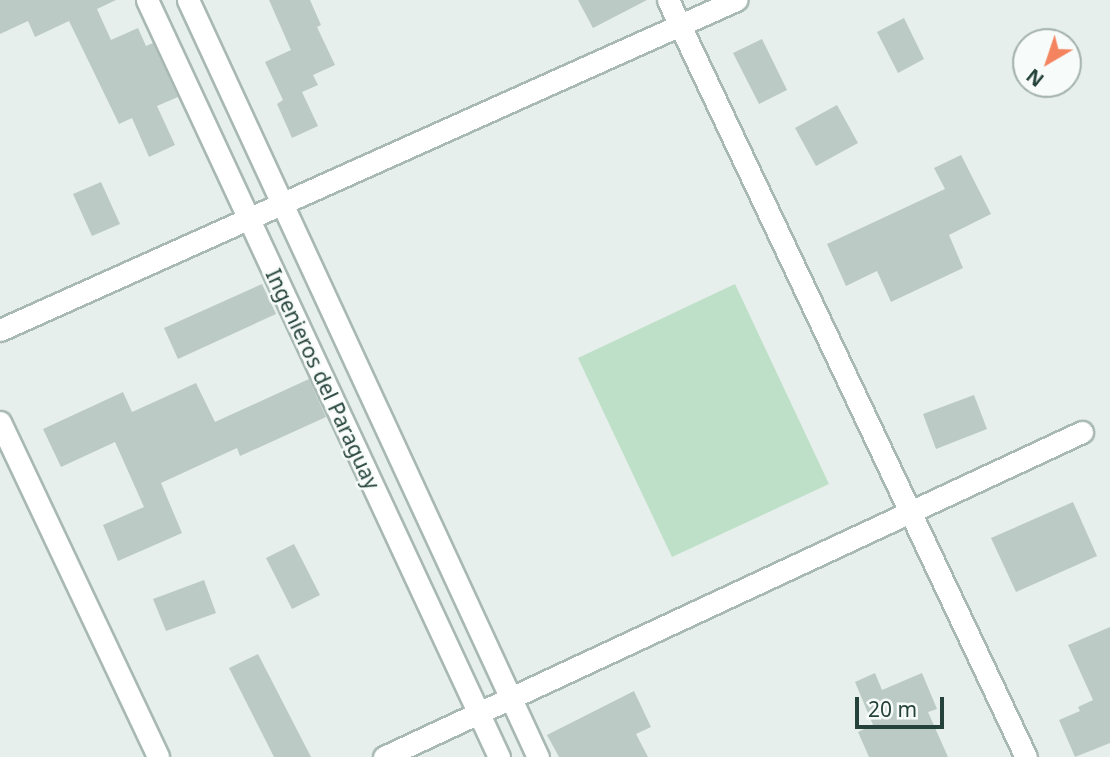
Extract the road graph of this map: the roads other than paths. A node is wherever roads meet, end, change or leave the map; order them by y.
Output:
1 (147, 0) edge
2 (188, 0) edge
3 (668, 0) edge
4 (736, 0) edge
5 (680, 25) junction
6 (282, 203) junction
7 (248, 218) junction
8 (0, 330) edge
9 (0, 422) edge
10 (1082, 432) dead end
11 (908, 513) junction
12 (511, 698) junction
13 (478, 713) junction
14 (158, 757) edge
15 (384, 757) edge
16 (499, 757) edge
17 (538, 757) edge
18 (1026, 757) edge

1 - 7 street, Ingenieros del Paraguay
2 - 6 street, Ingenieros del Paraguay
3 - 5 street
4 - 5 street
5 - 6 street
5 - 11 street
6 - 7 street
6 - 12 street, Ingenieros del Paraguay
7 - 8 street
7 - 13 street, Ingenieros del Paraguay
9 - 14 street
10 - 11 street
11 - 12 street
11 - 18 street
12 - 13 street
12 - 17 street, Ingenieros del Paraguay
13 - 15 street
13 - 16 street, Ingenieros del Paraguay

